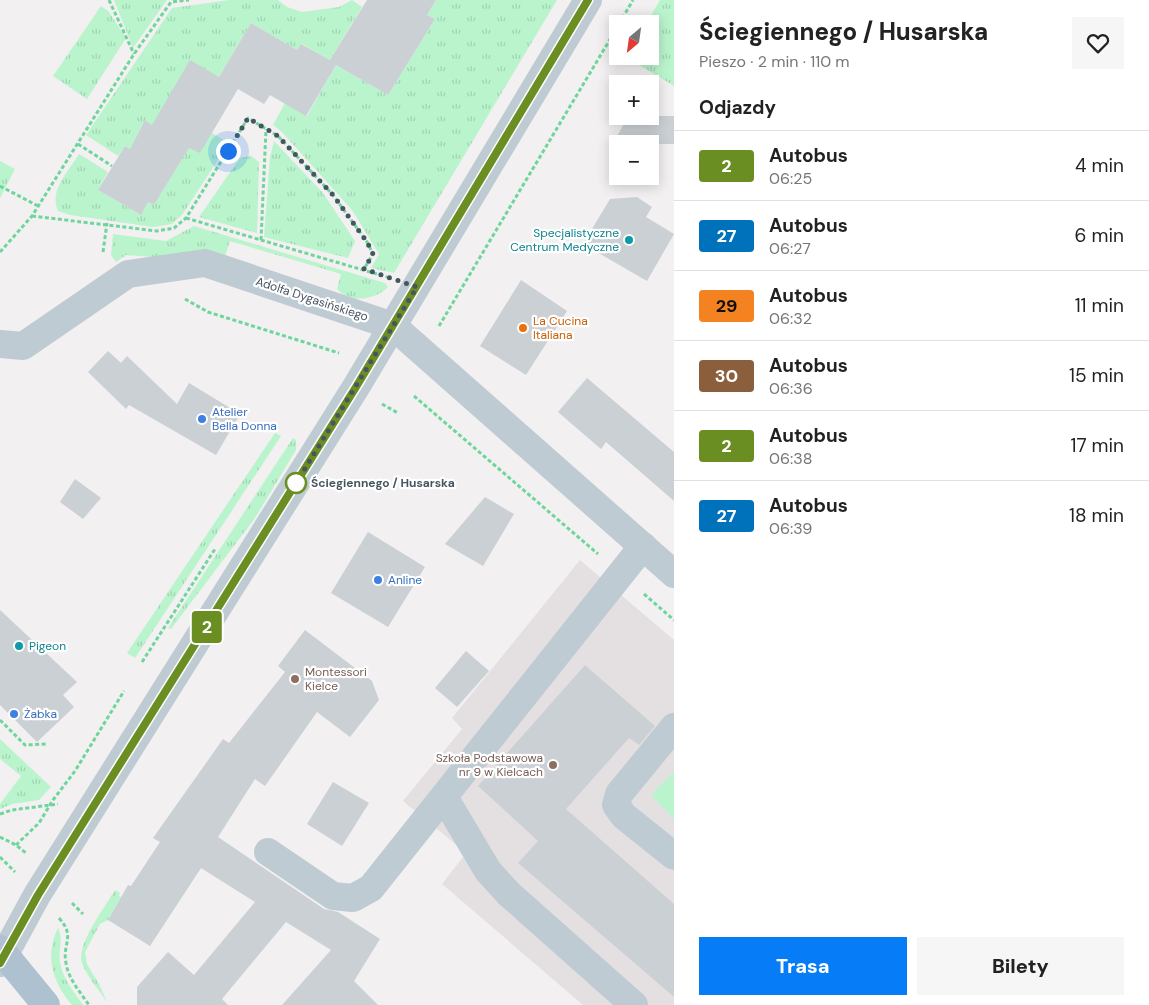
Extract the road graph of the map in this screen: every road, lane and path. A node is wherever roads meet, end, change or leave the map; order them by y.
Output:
1 (109, 0) edge
2 (189, 0) edge
3 (588, 0) edge
4 (633, 0) edge
5 (624, 15) edge
6 (609, 40) edge
7 (134, 54) junction
8 (266, 129) junction
9 (78, 144) junction
10 (112, 166) dead end
11 (0, 186) edge
12 (38, 206) junction
13 (32, 216) junction
14 (186, 218) junction
15 (261, 240) junction
16 (0, 252) edge
17 (364, 269) junction
18 (417, 287) junction
19 (182, 297) dead end
20 (393, 326) junction
21 (442, 334) dead end
22 (0, 344) edge
23 (335, 362) dead end
24 (414, 396) dead end
25 (376, 400) dead end
26 (398, 414) dead end
27 (643, 546) junction
28 (620, 573) junction
29 (674, 574) edge
30 (674, 620) edge
31 (124, 691) dead end
32 (0, 720) edge
33 (674, 727) edge
34 (46, 744) dead end
35 (444, 797) junction
36 (98, 798) junction
37 (49, 805) junction
38 (0, 814) edge
39 (0, 837) edge
40 (16, 844) junction
41 (268, 852) dead end
42 (28, 855) dead end
43 (674, 856) edge
44 (0, 857) edge
45 (10, 866) dead end
46 (72, 903) dead end
47 (83, 914) dead end
48 (61, 920) dead end
49 (1, 955) edge
50 (46, 1005) edge
51 (89, 1005) edge
52 (634, 1005) edge

1 - 7 path
2 - 7 path
3 - 18 street
4 - 5 path
6 - 21 path
7 - 9 path
8 - 14 path
8 - 15 path
8 - 17 path
9 - 10 path
9 - 12 path
11 - 12 path
12 - 13 path
13 - 14 path
13 - 16 path
14 - 15 path
15 - 17 path
17 - 18 path
18 - 20 street
19 - 23 path
20 - 22 street, Adolfa Dygasińskiego
20 - 27 street, Adolfa Dygasińskiego
20 - 36 street
24 - 28 path
25 - 26 path
27 - 28 street
27 - 29 street, Adolfa Dygasińskiego
28 - 30 path
28 - 35 street
31 - 37 path
32 - 34 path
33 - 43 street
35 - 41 street
35 - 52 street
36 - 37 path
36 - 49 street
37 - 38 path
37 - 40 path
39 - 40 path
40 - 42 path
44 - 45 path
46 - 47 path
48 - 51 path
49 - 50 main road

